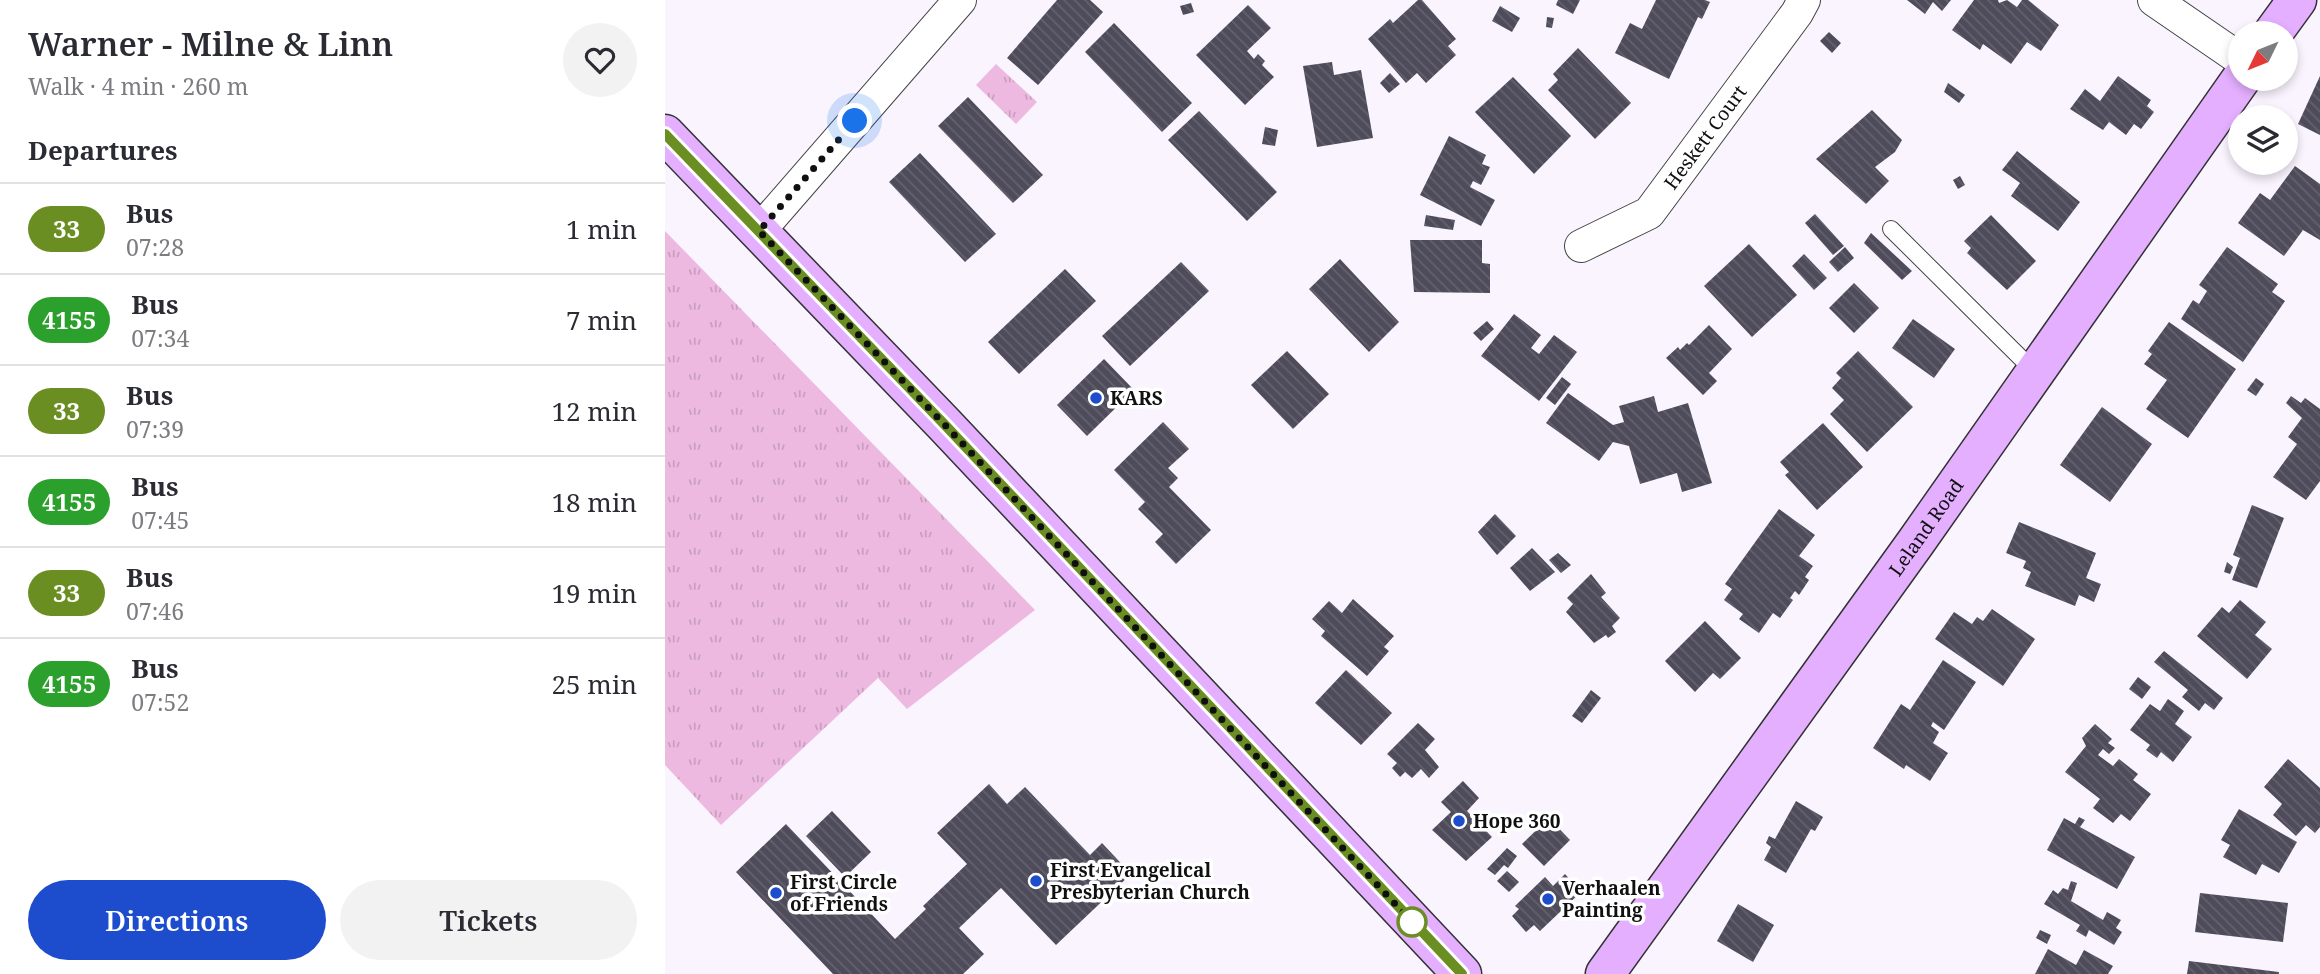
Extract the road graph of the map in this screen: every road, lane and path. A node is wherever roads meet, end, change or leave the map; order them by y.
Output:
1 (960, 0) edge
2 (1804, 0) edge
3 (2154, 0) edge
4 (2297, 0) edge
5 (2282, 21) edge
6 (2228, 51) edge
7 (2233, 91) edge
8 (665, 134) edge
9 (1891, 229) dead end
10 (759, 231) junction
11 (1581, 246) dead end
12 (2034, 372) junction
13 (1462, 974) edge
14 (1605, 974) edge

1 - 10 street
2 - 11 street, Heskett Court
3 - 6 street
4 - 5 main road
7 - 12 main road, Leland Road
8 - 10 main road
9 - 12 lane
10 - 13 main road
12 - 14 main road, Leland Road

